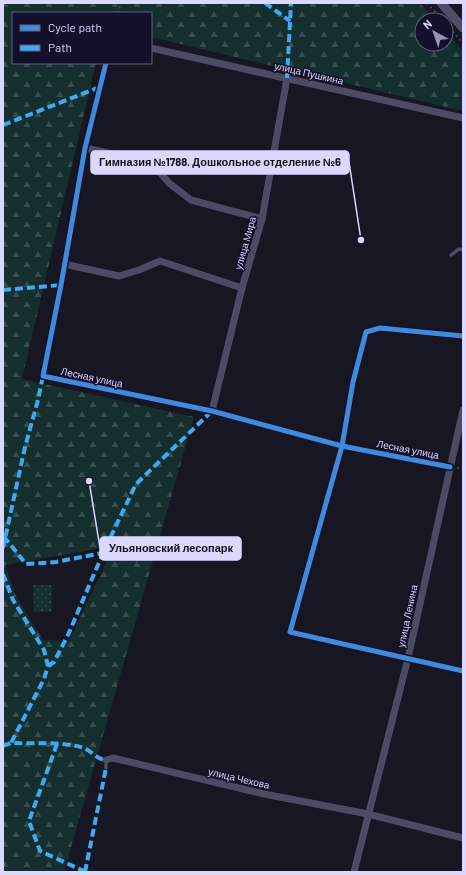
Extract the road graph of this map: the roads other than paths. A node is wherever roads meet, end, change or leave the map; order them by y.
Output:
1 (441, 3) edge
2 (463, 28) edge
3 (152, 48) edge
4 (106, 64) edge
5 (287, 78) junction
6 (463, 118) edge
7 (85, 148) junction
8 (262, 219) junction
9 (463, 250) edge
10 (451, 255) dead end
11 (64, 264) junction
12 (242, 288) junction
13 (463, 336) edge
14 (463, 410) edge
15 (212, 411) junction
16 (342, 446) junction
17 (450, 467) junction
18 (408, 658) junction
19 (463, 671) edge
20 (106, 760) joint
21 (106, 768) dead end
22 (368, 814) junction
23 (463, 838) edge
24 (354, 872) edge

1 - 2 main road
3 - 5 street, улица Пушкина
4 - 7 street, Лесная улица
5 - 6 street, улица Пушкина
5 - 8 street, улица Мира
7 - 8 street
7 - 11 street, Лесная улица
8 - 12 street, улица Мира
9 - 10 lane
11 - 12 street
11 - 15 street, Лесная улица
12 - 15 street, улица Мира
13 - 16 street
14 - 17 street, улица Ленина
15 - 16 street, Лесная улица
16 - 17 street, Лесная улица
16 - 18 street
17 - 18 street, улица Ленина
18 - 19 street
18 - 22 street, улица Ленина
20 - 21 lane
20 - 22 street, улица Чехова
22 - 23 street, улица Чехова
22 - 24 street, улица Ленина

